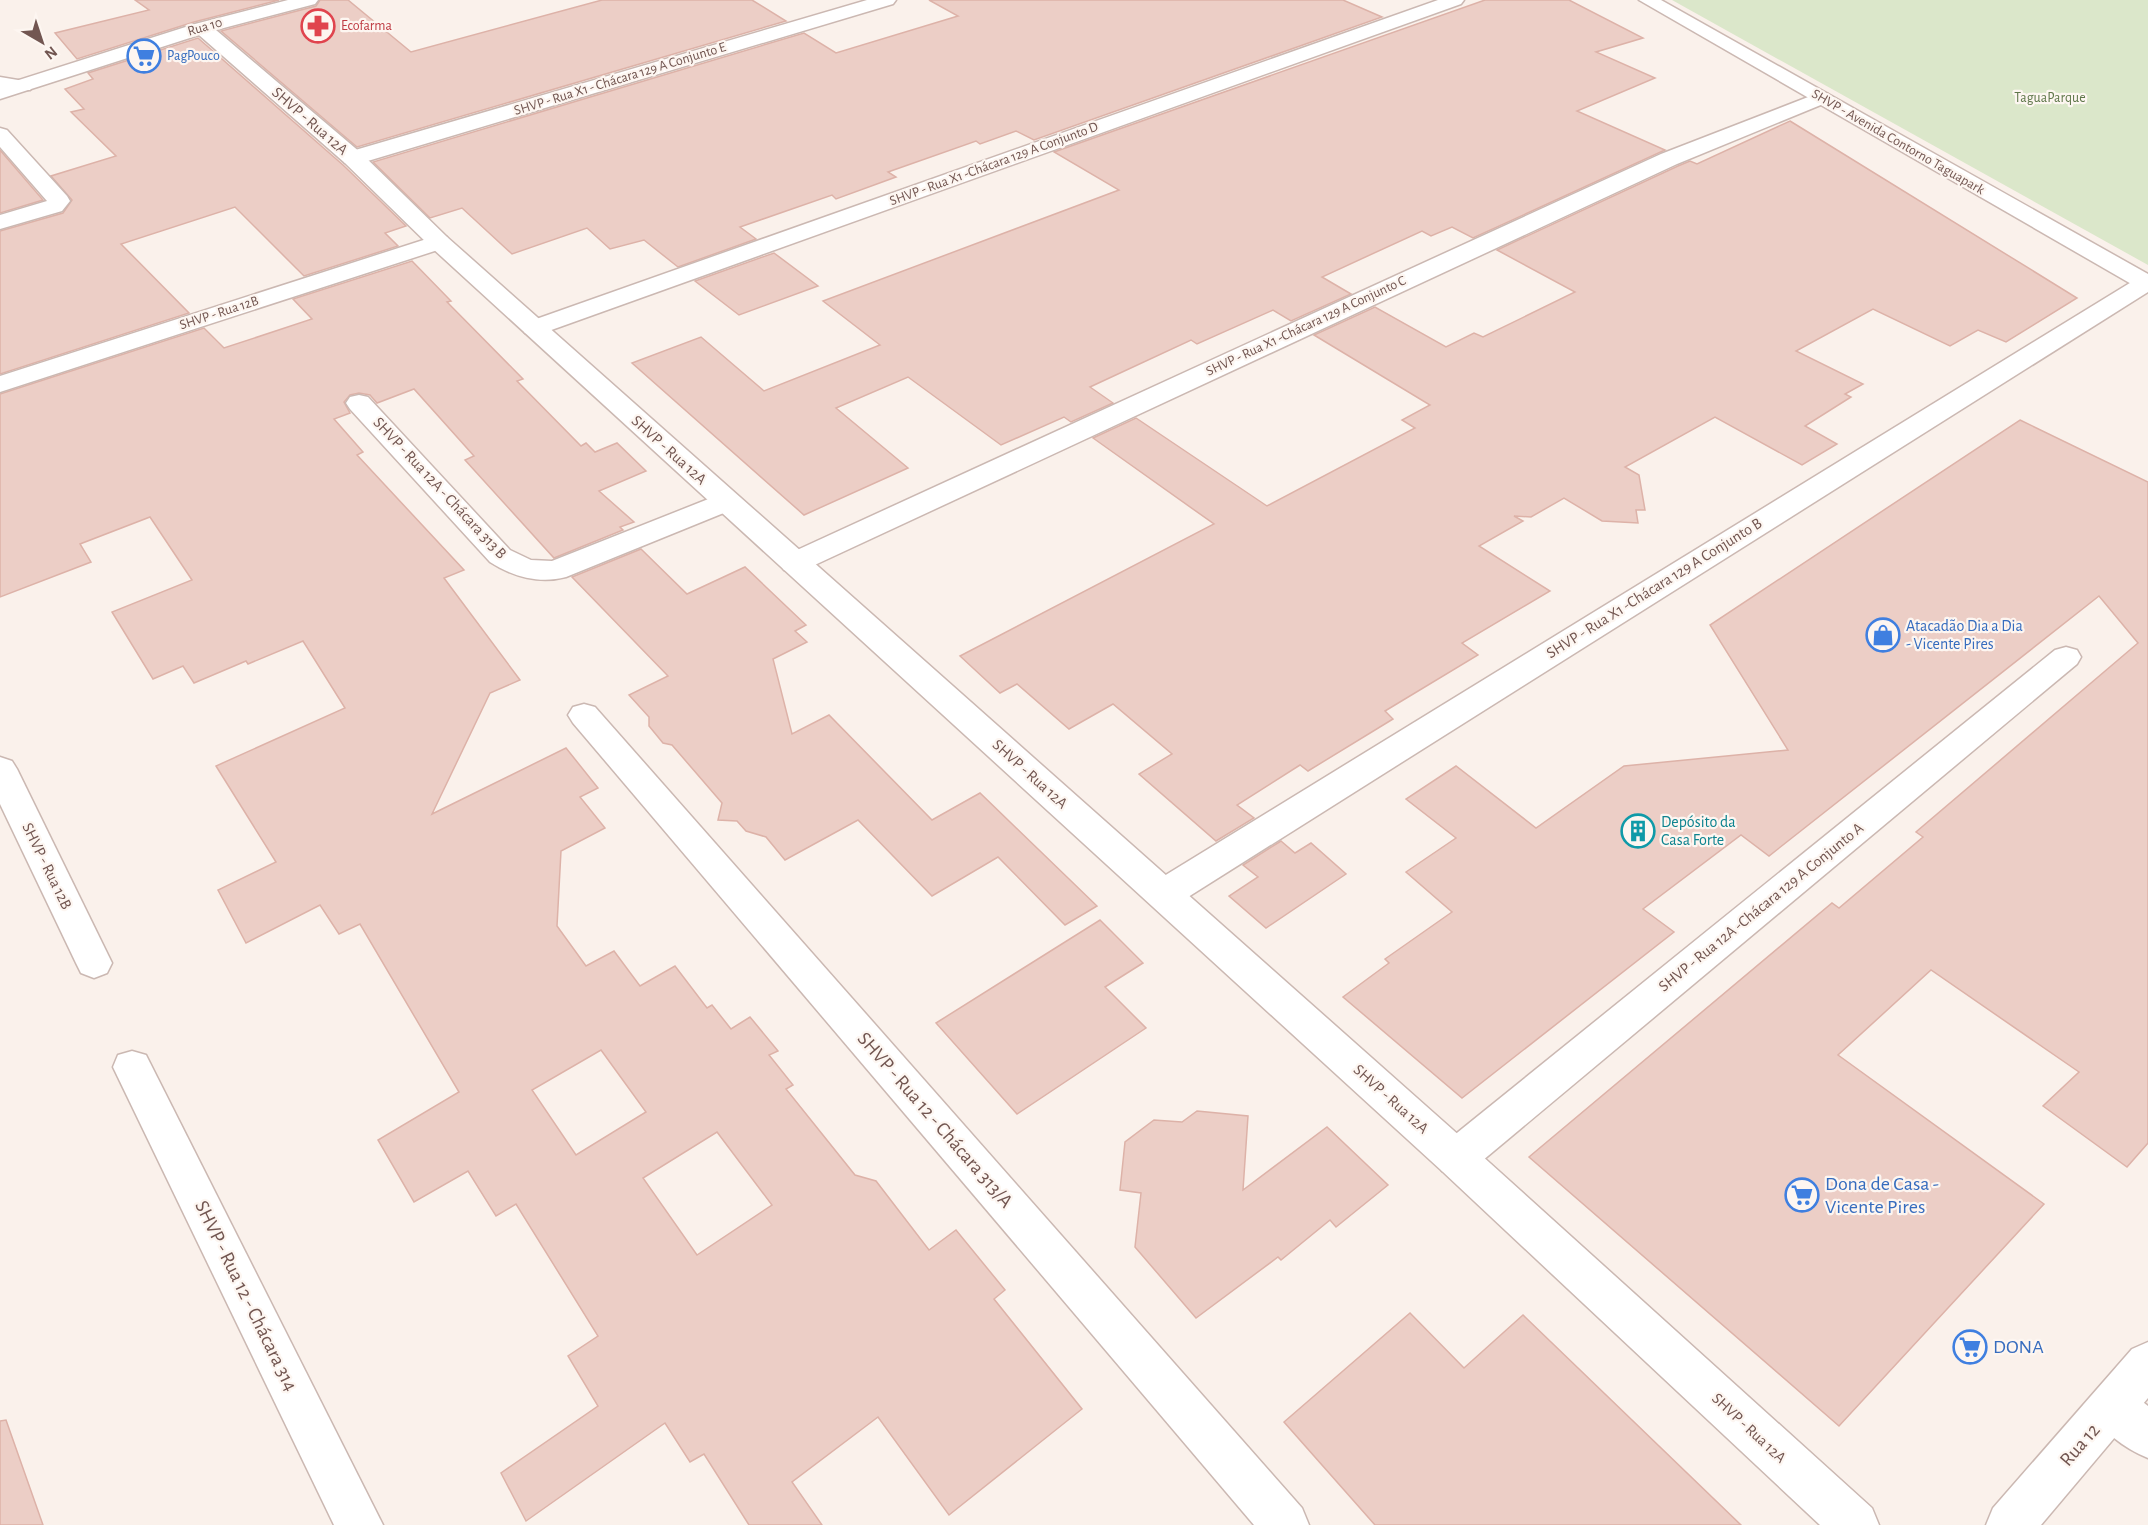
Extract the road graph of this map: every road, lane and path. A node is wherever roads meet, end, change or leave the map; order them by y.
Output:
1 (309, 0) edge
2 (887, 0) edge
3 (1455, 0) edge
4 (1648, 0) edge
5 (202, 28) junction
6 (0, 83) edge
7 (23, 86) junction
8 (0, 93) edge
9 (1821, 98) junction
10 (0, 134) edge
11 (353, 158) junction
12 (0, 222) edge
13 (439, 242) junction
14 (2147, 283) edge
15 (534, 328) junction
16 (0, 384) edge
17 (359, 403) dead end
18 (726, 502) junction
19 (794, 563) junction
20 (2066, 657) dead end
21 (584, 715) dead end
22 (0, 769) edge
23 (1164, 894) junction
24 (94, 963) dead end
25 (132, 1067) dead end
26 (1456, 1158) junction
27 (2148, 1364) edge
28 (2113, 1407) junction
29 (2148, 1435) edge
30 (359, 1525) edge
31 (1285, 1525) edge
32 (1855, 1525) edge
33 (2010, 1525) edge

1 - 5 street, Rua 10
2 - 11 street, SHVP - Rua X1 - Chácara 129 A Conjunto E
3 - 15 street, SHVP - Rua X1 -Chácara 129 A Conjunto D
4 - 9 street, SHVP - Avenida Contorno Taguapark
5 - 7 street, Rua 10
5 - 11 street, SHVP - Rua 12A
6 - 7 street
7 - 8 street, Rua 10
9 - 14 street, SHVP - Avenida Contorno Taguapark
9 - 19 street, SHVP - Rua X1 -Chácara 129 A Conjunto C
10 - 12 street
11 - 13 street, SHVP - Rua 12A
13 - 15 street, SHVP - Rua 12A
13 - 16 street, SHVP - Rua 12B
14 - 23 street, SHVP - Rua X1 -Chácara 129 A Conjunto B
15 - 18 street, SHVP - Rua 12A
17 - 18 street, SHVP - Rua 12A - Chácara 313 B
18 - 19 street, SHVP - Rua 12A
19 - 23 street, SHVP - Rua 12A
20 - 26 street, SHVP - Rua 12A -Chácara 129 A Conjunto A
21 - 31 street, SHVP - Rua 12 - Chácara 313/A
22 - 24 street, SHVP - Rua 12B
23 - 26 street, SHVP - Rua 12A
25 - 30 street, SHVP - Rua 12 - Chácara 314
26 - 32 street, SHVP - Rua 12A
27 - 28 street, Rua 12
28 - 29 street
28 - 33 street, Rua 12

